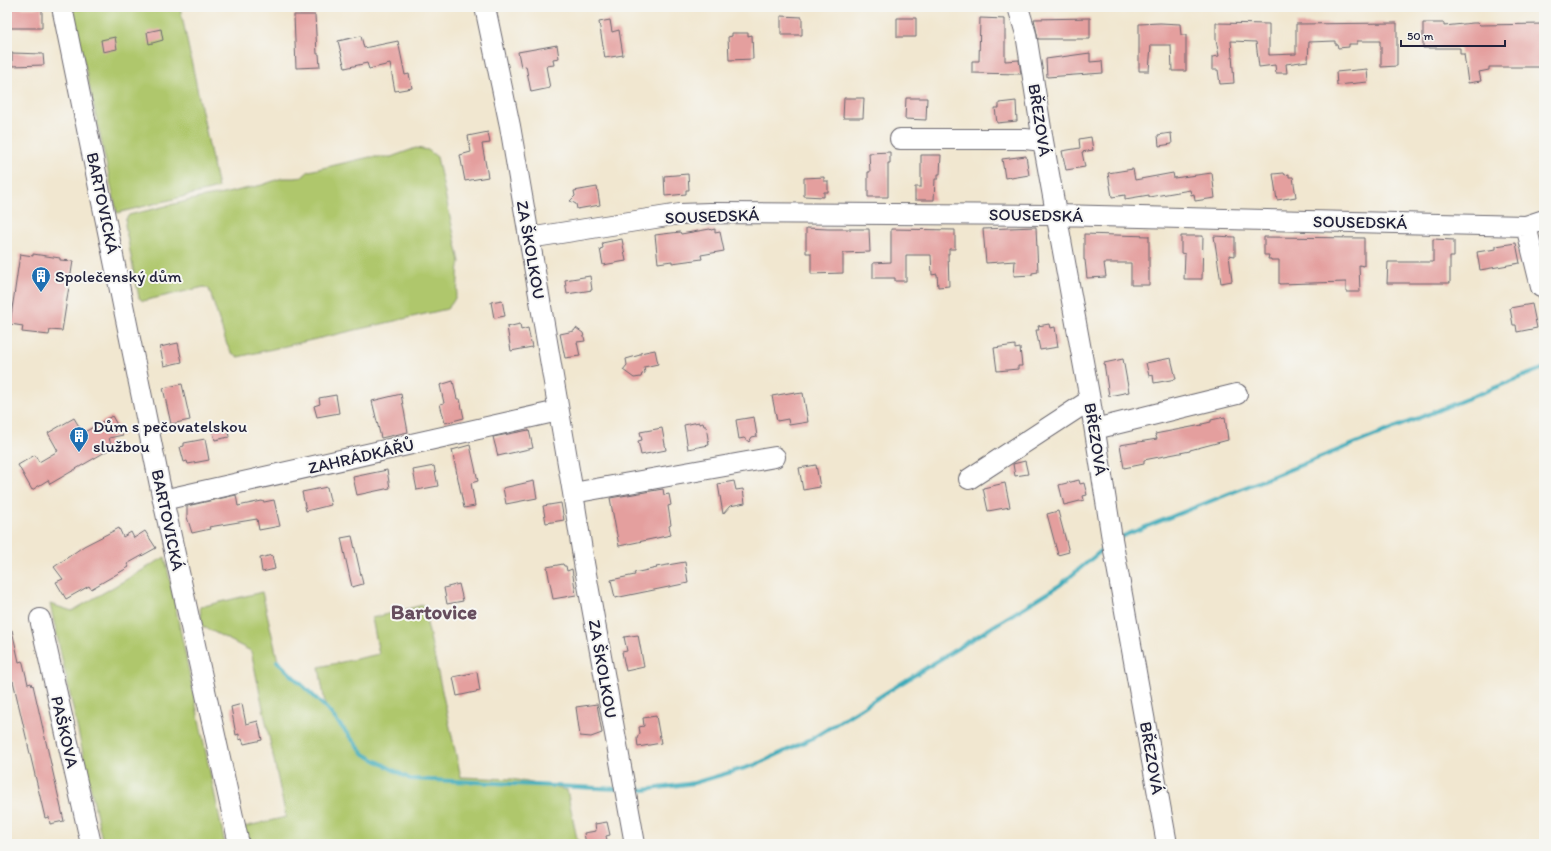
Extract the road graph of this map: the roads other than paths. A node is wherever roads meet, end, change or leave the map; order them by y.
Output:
1 (62, 7) edge
2 (485, 7) edge
3 (1018, 7) edge
4 (1029, 7) edge
5 (1026, 34) junction
6 (900, 139) dead end
7 (1043, 141) junction
8 (1056, 215) junction
9 (1535, 223) edge
10 (529, 238) junction
11 (1541, 286) dead end
12 (1237, 394) dead end
13 (1090, 400) junction
14 (558, 411) junction
15 (1095, 430) junction
16 (775, 457) dead end
17 (968, 479) dead end
18 (573, 493) junction
19 (163, 500) junction
20 (40, 619) dead end
21 (90, 844) edge
22 (239, 844) edge
23 (635, 844) edge
24 (1167, 844) edge

1 - 19 street, BARTOVICKÁ
2 - 10 street, ZA ŠKOLKOU
3 - 5 street, BŘEZOVÁ
4 - 5 street, BŘEZOVÁ
5 - 7 street, BŘEZOVÁ
6 - 7 street
7 - 8 street, BŘEZOVÁ
8 - 9 street, SOUSEDSKÁ
8 - 10 street, SOUSEDSKÁ
8 - 13 street, BŘEZOVÁ
9 - 11 street
10 - 14 street, ZA ŠKOLKOU
12 - 15 street
13 - 15 street, BŘEZOVÁ
13 - 17 street
14 - 18 street, ZA ŠKOLKOU
14 - 19 street, ZAHRÁDKÁŘŮ
15 - 24 street, BŘEZOVÁ
16 - 18 street
18 - 23 street, ZA ŠKOLKOU
19 - 22 street, BARTOVICKÁ
20 - 21 street, PAŠKOVA

